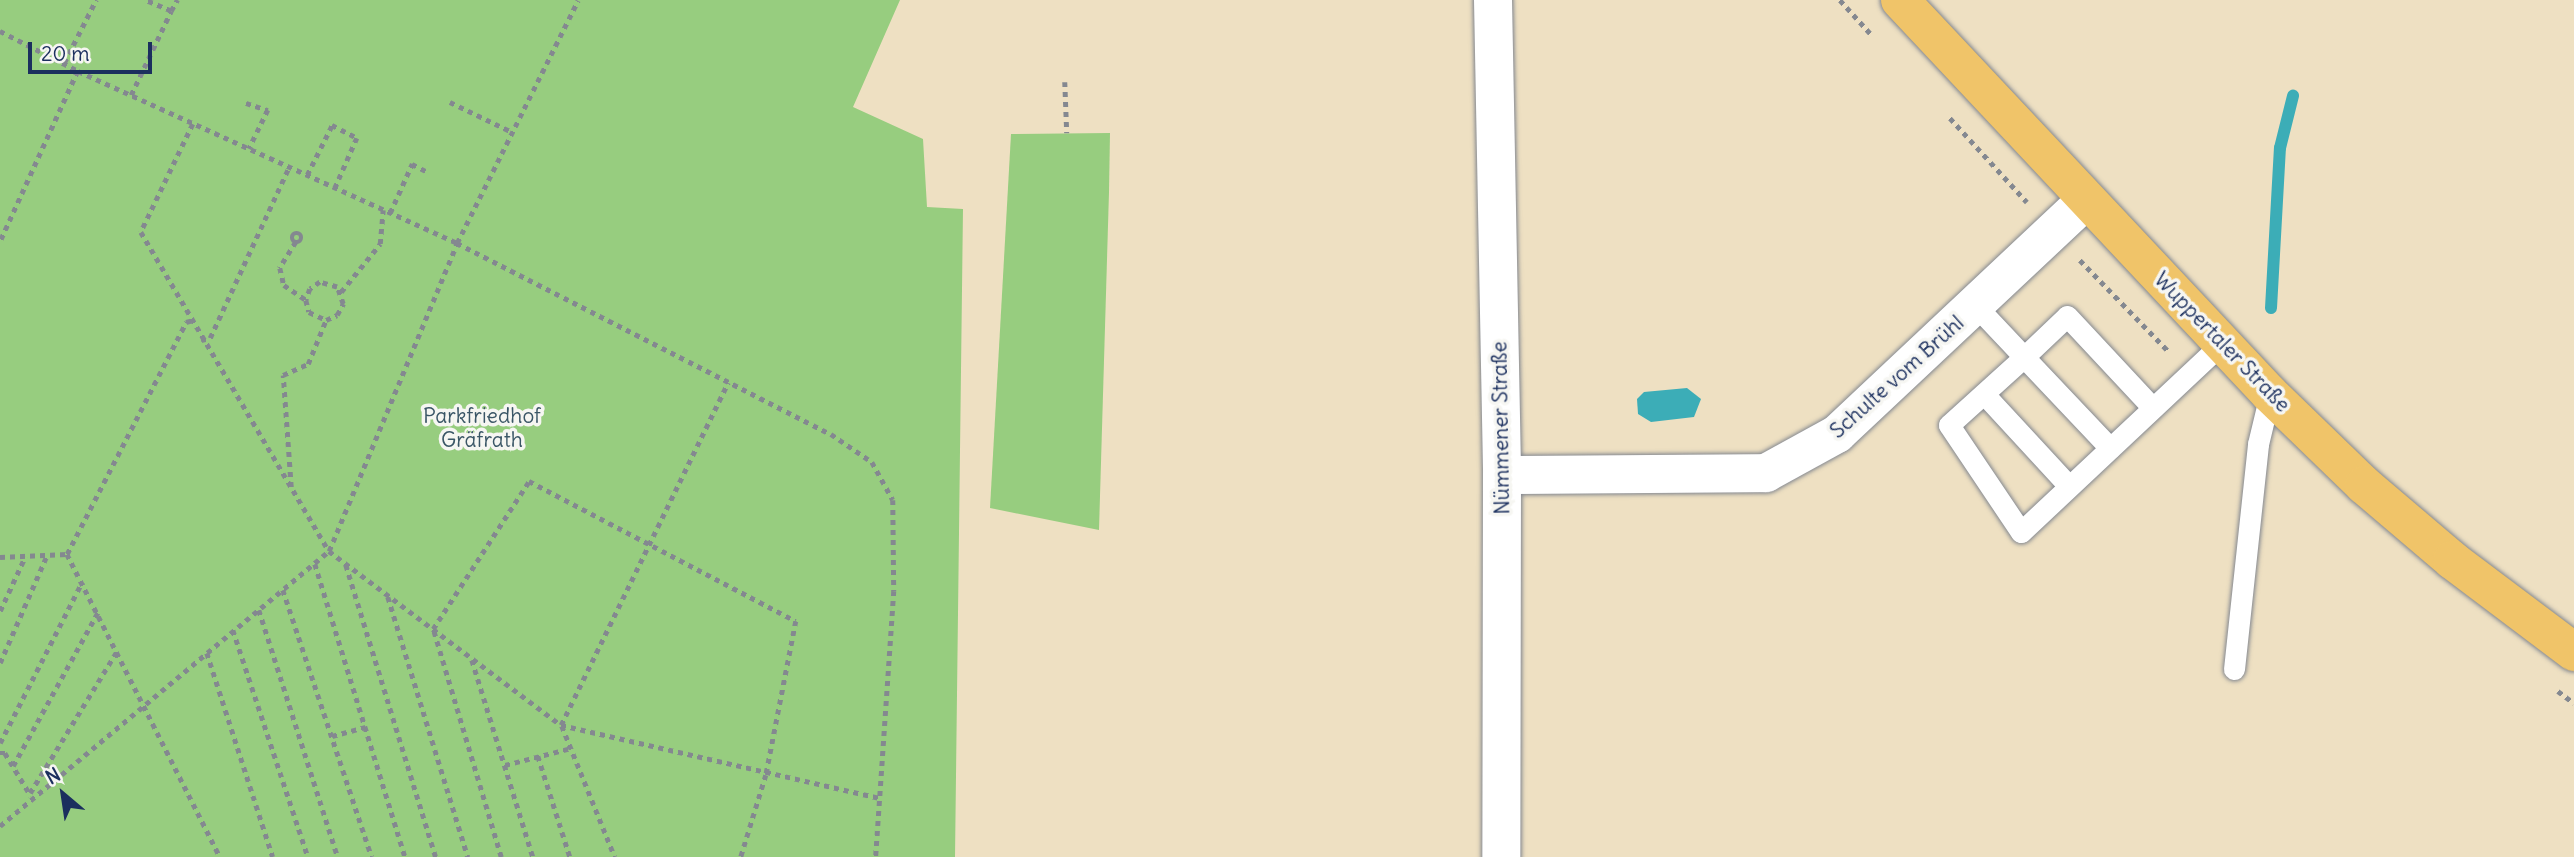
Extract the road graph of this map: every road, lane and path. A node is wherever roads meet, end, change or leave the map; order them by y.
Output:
1 (96, 0) edge
2 (145, 0) edge
3 (177, 0) edge
4 (578, 0) edge
5 (1493, 0) edge
6 (1900, 0) edge
7 (172, 11) junction
8 (0, 31) edge
9 (64, 63) junction
10 (78, 71) junction
11 (1065, 82) dead end
12 (131, 95) junction
13 (246, 103) dead end
14 (450, 103) dead end
15 (193, 124) junction
16 (512, 132) junction
17 (1067, 133) dead end
18 (249, 149) junction
19 (289, 167) junction
20 (428, 172) dead end
21 (307, 175) junction
22 (335, 188) junction
23 (2086, 200) junction
24 (383, 210) junction
25 (390, 213) junction
26 (0, 242) edge
27 (296, 242) dead end
28 (457, 243) junction
29 (341, 292) junction
30 (306, 300) junction
31 (1975, 305) junction
32 (193, 320) junction
33 (326, 320) junction
34 (201, 340) junction
35 (2222, 343) junction
36 (2024, 357) junction
37 (729, 382) junction
38 (1984, 394) junction
39 (2270, 394) junction
40 (2151, 407) junction
41 (2110, 449) junction
42 (1502, 475) junction
43 (2069, 486) junction
44 (291, 488) junction
45 (650, 548) junction
46 (329, 551) junction
47 (67, 554) junction
48 (47, 555) junction
49 (25, 557) junction
50 (1, 560) edge
51 (315, 564) junction
52 (346, 564) junction
53 (82, 581) junction
54 (283, 590) junction
55 (387, 596) junction
56 (259, 610) junction
57 (0, 611) edge
58 (97, 612) junction
59 (433, 629) junction
60 (233, 630) junction
61 (117, 650) junction
62 (2574, 652) edge
63 (207, 653) junction
64 (471, 659) junction
65 (0, 663) edge
66 (2234, 668) dead end
67 (145, 703) junction
68 (561, 725) junction
69 (366, 726) junction
70 (332, 736) junction
71 (0, 743) edge
72 (571, 748) junction
73 (0, 753) edge
74 (538, 756) junction
75 (505, 765) junction
76 (13, 766) junction
77 (766, 775) junction
78 (32, 796) junction
79 (880, 798) junction
80 (0, 826) edge
81 (220, 857) edge
82 (273, 857) edge
83 (308, 857) edge
84 (338, 857) edge
85 (372, 857) edge
86 (405, 857) edge
87 (436, 857) edge
88 (468, 857) edge
89 (501, 857) edge
90 (533, 857) edge
91 (570, 857) edge
92 (615, 857) edge
93 (741, 857) edge
94 (876, 857) edge
95 (1501, 857) edge

1 - 9 path
2 - 7 path
3 - 7 path
4 - 16 path
5 - 42 street, Nümmener Straße
6 - 23 main road, Wuppertaler Straße
7 - 12 path
8 - 9 path
9 - 10 path
10 - 12 path
10 - 26 path
11 - 17 path
12 - 15 path
13 - 18 path
14 - 16 path
15 - 18 path
15 - 32 path
16 - 28 path
18 - 19 path
19 - 21 path
19 - 34 path
20 - 25 path
21 - 22 path
21 - 22 path
22 - 24 path
23 - 31 street, Schulte vom Brühl
23 - 35 main road, Wuppertaler Straße
24 - 25 path
24 - 29 path
25 - 28 path
27 - 30 path
28 - 37 path
28 - 46 path
29 - 30 path
29 - 33 path
30 - 33 path
31 - 36 lane
31 - 42 street, Schulte vom Brühl
32 - 34 path
32 - 47 path
33 - 44 path
34 - 44 path
35 - 39 main road, Wuppertaler Straße
35 - 40 lane
36 - 38 lane
36 - 40 lane
36 - 41 lane
37 - 45 path
37 - 79 path
38 - 43 lane
38 - 43 lane
39 - 62 main road, Wuppertaler Straße
39 - 66 lane
40 - 41 lane
41 - 43 lane
42 - 95 street, Nümmener Straße
44 - 46 path
45 - 59 path
45 - 68 path
45 - 77 path
46 - 51 path
46 - 52 path
47 - 48 path
47 - 53 path
48 - 49 path
48 - 65 path
49 - 50 path
49 - 57 path
51 - 54 path
51 - 69 path
52 - 55 path
52 - 87 path
53 - 58 path
53 - 71 path
54 - 56 path
54 - 70 path
55 - 59 path
55 - 88 path
56 - 60 path
56 - 84 path
58 - 61 path
58 - 76 path
59 - 64 path
59 - 89 path
60 - 63 path
60 - 83 path
61 - 67 path
61 - 78 path
63 - 67 path
63 - 82 path
64 - 68 path
64 - 75 path
67 - 78 path
67 - 81 path
68 - 72 path
68 - 77 path
69 - 70 path
69 - 86 path
70 - 85 path
72 - 74 path
72 - 92 path
73 - 76 path
74 - 75 path
74 - 91 path
75 - 90 path
76 - 78 path
77 - 79 path
77 - 93 path
78 - 80 path
79 - 94 path

